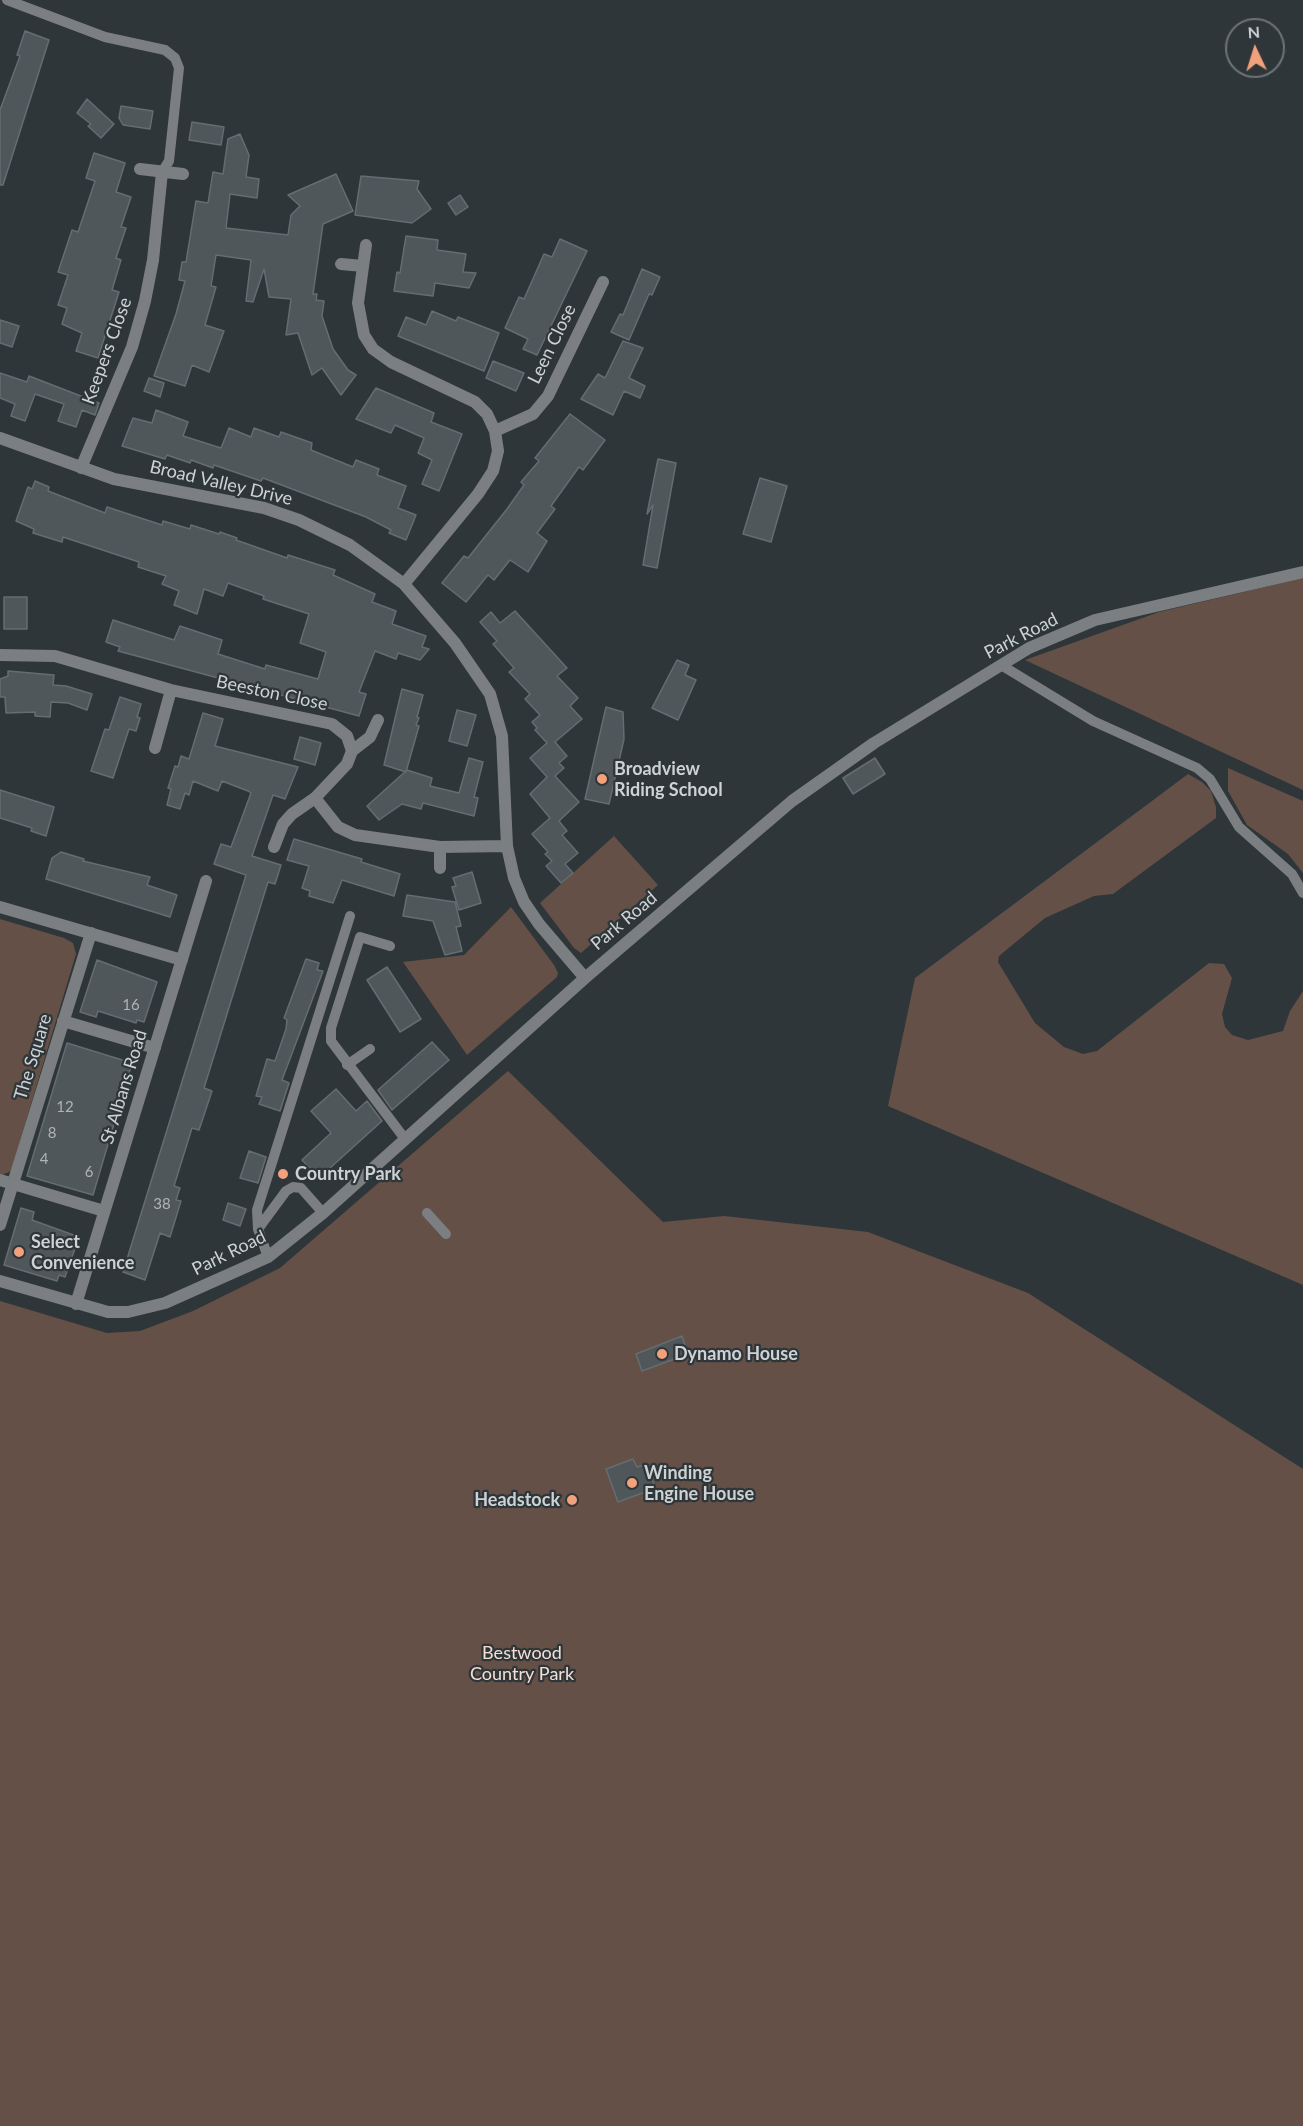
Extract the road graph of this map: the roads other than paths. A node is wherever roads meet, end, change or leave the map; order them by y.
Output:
1 (7, 0) edge
2 (141, 169) dead end
3 (162, 171) junction
4 (183, 174) dead end
5 (366, 245) dead end
6 (341, 264) dead end
7 (363, 266) junction
8 (603, 282) dead end
9 (495, 431) junction
10 (0, 438) edge
11 (81, 468) junction
12 (1303, 572) edge
13 (404, 585) junction
14 (0, 655) edge
15 (1001, 665) junction
16 (171, 690) junction
17 (378, 720) dead end
18 (155, 748) dead end
19 (352, 751) junction
20 (315, 798) junction
21 (507, 846) junction
22 (274, 847) dead end
23 (440, 847) junction
24 (440, 868) dead end
25 (206, 881) dead end
26 (1303, 893) edge
27 (0, 907) edge
28 (350, 916) dead end
29 (91, 933) junction
30 (390, 946) dead end
31 (182, 960) junction
32 (585, 978) junction
33 (63, 1021) junction
34 (154, 1048) junction
35 (370, 1049) dead end
36 (347, 1065) junction
37 (405, 1139) junction
38 (0, 1180) edge
39 (13, 1184) junction
40 (104, 1211) junction
41 (322, 1213) junction
42 (427, 1214) dead end
43 (0, 1225) edge
44 (258, 1228) junction
45 (446, 1234) dead end
46 (268, 1257) junction
47 (0, 1281) edge
48 (76, 1304) junction

1 - 3 lane
2 - 3 street
3 - 4 street
3 - 11 street, Keepers Close
5 - 7 street
6 - 7 street
7 - 9 street
8 - 9 street, Leen Close
9 - 13 street
10 - 11 street, Broad Valley Drive
11 - 13 street, Broad Valley Drive
12 - 15 street, Park Road
13 - 21 street, Broad Valley Drive
14 - 16 street, Beeston Close
15 - 26 lane
15 - 32 street, Park Road
16 - 18 street
16 - 19 street, Beeston Close
17 - 19 street
19 - 20 street
20 - 22 street
20 - 23 street
21 - 23 street
21 - 32 street, Broad Valley Drive
23 - 24 street
25 - 31 street, St Albans Road
27 - 29 street
28 - 44 lane
29 - 31 street
29 - 33 street, The Square
30 - 36 lane
31 - 34 street, St Albans Road
32 - 37 street, Park Road
33 - 34 street
33 - 39 street, The Square
34 - 40 street, St Albans Road
35 - 36 lane
36 - 37 lane
37 - 41 street, Park Road
38 - 39 street
39 - 40 street
39 - 43 street, The Square
40 - 48 street, St Albans Road
41 - 44 lane
41 - 46 street, Park Road
42 - 45 lane
44 - 46 lane
46 - 48 street, Park Road
47 - 48 street, Park Road

